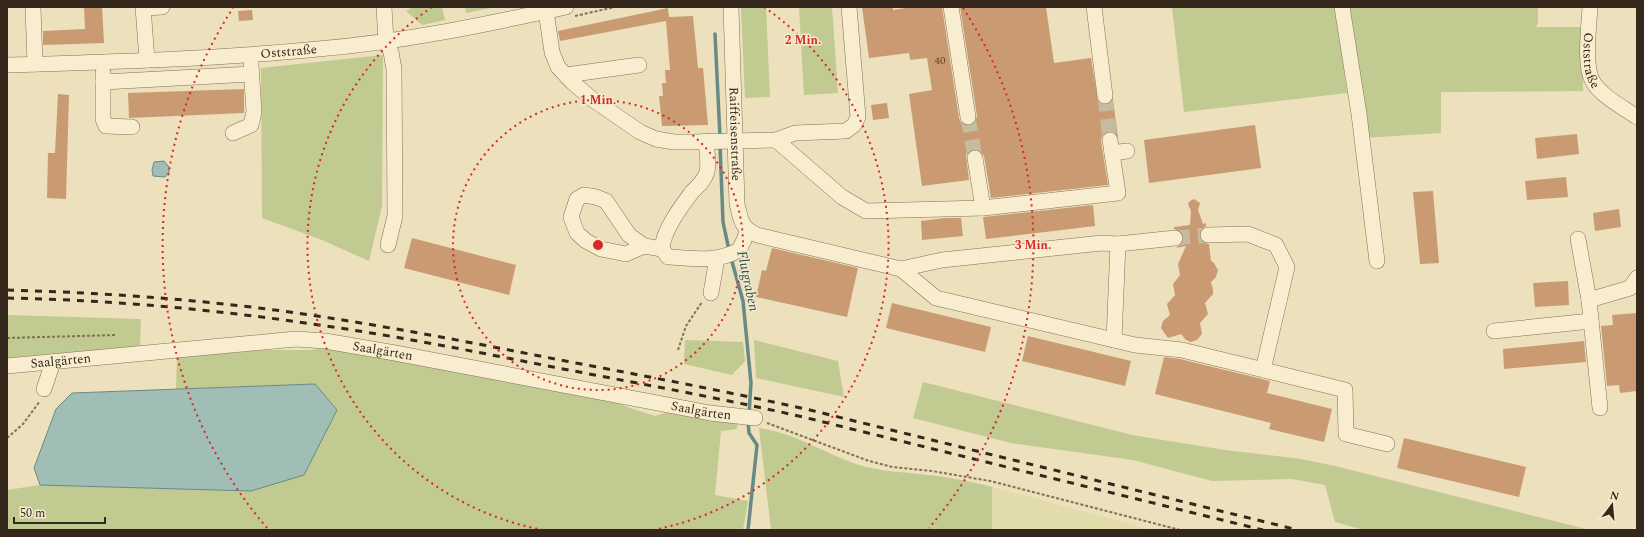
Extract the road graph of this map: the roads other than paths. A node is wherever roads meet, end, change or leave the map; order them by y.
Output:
1 (33, 7) edge
2 (162, 7) edge
3 (384, 7) edge
4 (566, 7) edge
5 (731, 7) edge
6 (849, 7) edge
7 (951, 7) edge
8 (1094, 7) edge
9 (1342, 7) edge
10 (1590, 7) edge
11 (144, 8) edge
12 (546, 11) junction
13 (386, 41) junction
14 (250, 54) junction
15 (147, 60) junction
16 (103, 62) junction
17 (7, 64) edge
18 (34, 64) junction
19 (639, 65) dead end
20 (252, 74) junction
21 (566, 75) junction
22 (103, 82) junction
23 (1105, 96) tunnel mouth
24 (968, 117) tunnel mouth
25 (1637, 117) edge
26 (132, 127) dead end
27 (233, 133) dead end
28 (776, 140) junction
29 (720, 141) junction
30 (1128, 151) dead end
31 (975, 158) tunnel mouth
32 (983, 208) junction
33 (746, 230) junction
34 (1208, 235) tunnel mouth
35 (1175, 238) tunnel mouth
36 (1578, 239) dead end
37 (1118, 244) junction
38 (388, 245) dead end
39 (644, 246) junction
40 (662, 249) junction
41 (726, 255) junction
42 (1377, 261) dead end
43 (901, 270) junction
44 (1637, 278) edge
45 (711, 293) road end
46 (1589, 300) junction
47 (1591, 321) junction
48 (1494, 331) dead end
49 (1114, 340) junction
50 (53, 362) junction
51 (7, 366) edge
52 (1263, 370) junction
53 (44, 389) road end
54 (1600, 408) dead end
55 (749, 417) road end
56 (1387, 444) dead end

1 - 18 street
2 - 11 street
3 - 13 street
4 - 12 street, Oststraße
5 - 29 street, Raiffeisenstraße
6 - 28 street
7 - 24 street
8 - 23 street
9 - 42 street
10 - 25 street, Oststraße
11 - 15 street
12 - 13 street, Oststraße
12 - 21 street
13 - 14 street, Oststraße
13 - 38 street
14 - 15 street, Oststraße
14 - 20 street
15 - 16 street, Oststraße
16 - 18 street, Oststraße
16 - 22 street
17 - 18 street, Oststraße
19 - 21 street
20 - 22 street
20 - 27 street
21 - 29 street
22 - 26 street
28 - 29 street
28 - 32 street
29 - 33 street, Raiffeisenstraße
29 - 40 street
30 - 32 street
31 - 32 street
33 - 41 street
33 - 43 street
34 - 52 street
35 - 37 street
36 - 46 street
37 - 43 street
37 - 49 street
39 - 39 street
39 - 40 street
40 - 41 street
41 - 45 street
43 - 49 street
44 - 46 street
46 - 47 street
47 - 48 street
47 - 54 street
49 - 52 street
50 - 51 street, Saalgärten
50 - 53 street
50 - 55 street, Saalgärten
52 - 56 street

